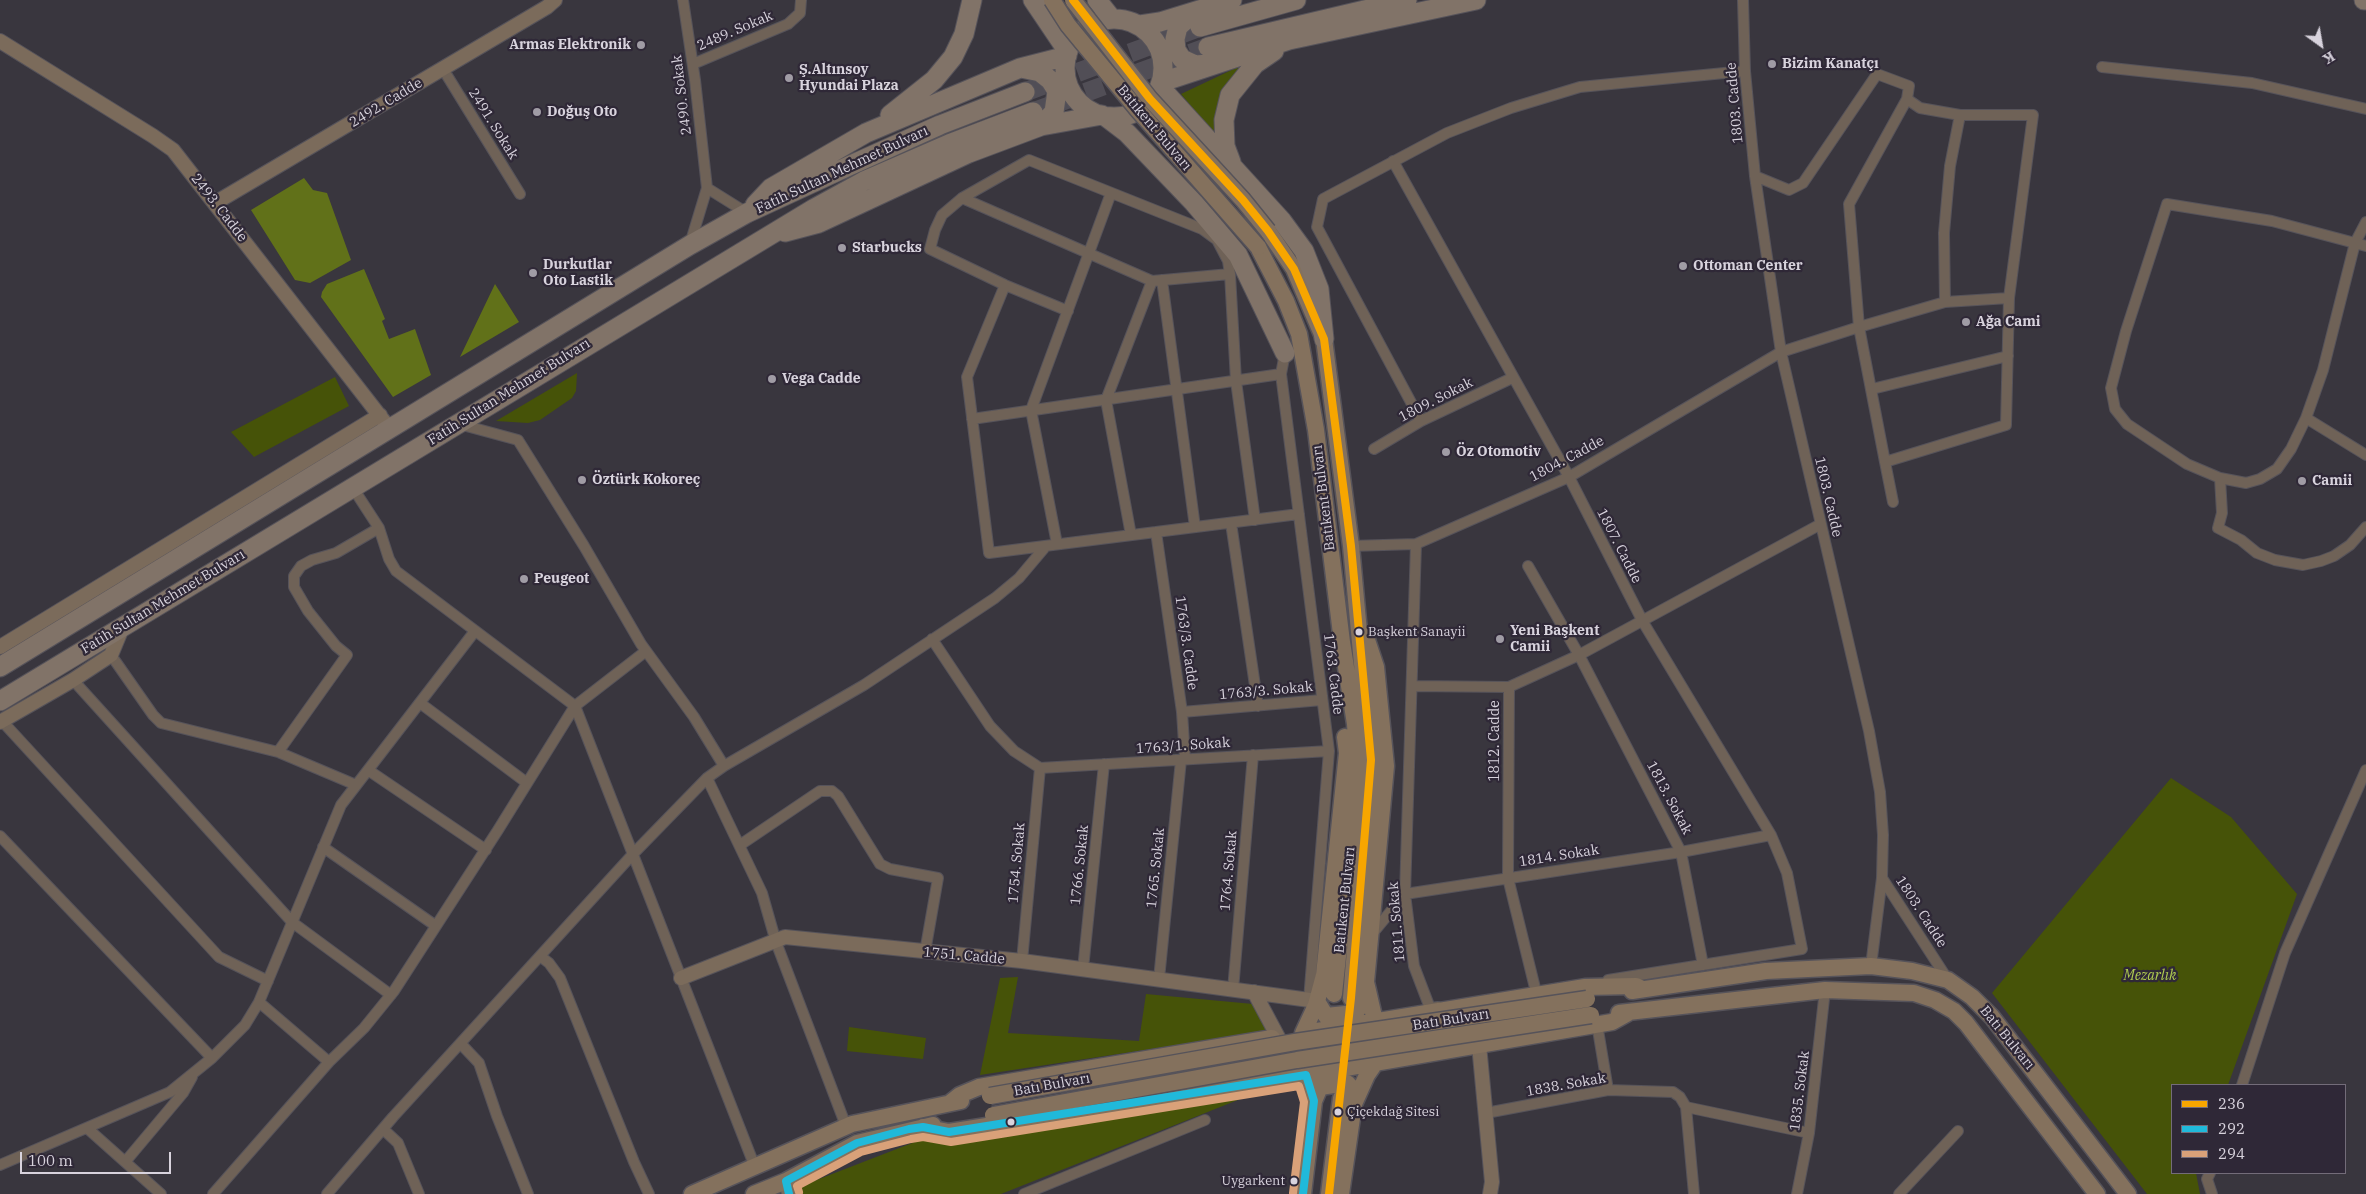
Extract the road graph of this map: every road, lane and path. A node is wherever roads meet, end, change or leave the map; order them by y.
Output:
1 (555, 0) edge
2 (683, 0) edge
3 (800, 0) edge
4 (972, 0) edge
5 (1072, 0) edge
6 (1097, 0) edge
7 (1232, 0) edge
8 (1296, 0) edge
9 (1407, 0) edge
10 (1476, 0) edge
11 (1743, 0) edge
12 (1041, 4) edge
13 (1207, 8) junction
14 (1112, 18) junction
15 (1140, 25) junction
16 (1200, 27) tunnel mouth
17 (0, 40) edge
18 (1289, 40) junction
19 (1208, 47) tunnel mouth
20 (1067, 54) junction
21 (1225, 61) junction
22 (693, 64) junction
23 (2102, 67) dead end
24 (1020, 68) junction
25 (443, 69) junction
26 (1745, 71) junction
27 (1161, 84) junction
28 (1025, 92) tunnel mouth
29 (1907, 99) junction
30 (2366, 109) edge
31 (1960, 115) junction
32 (1104, 116) junction
33 (1037, 119) junction
34 (866, 133) junction
35 (1393, 161) junction
36 (1233, 168) junction
37 (1755, 176) junction
38 (707, 188) junction
39 (1111, 193) junction
40 (520, 194) dead end
41 (962, 198) junction
42 (216, 203) junction
43 (747, 213) junction
44 (2366, 222) edge
45 (2355, 243) junction
46 (690, 244) junction
47 (2366, 246) edge
48 (1090, 255) junction
49 (1230, 274) junction
50 (1157, 281) junction
51 (1005, 285) junction
52 (2009, 298) junction
53 (1286, 301) junction
54 (1945, 302) junction
55 (1068, 311) junction
56 (1859, 327) junction
57 (1324, 339) junction
58 (1781, 352) junction
59 (1285, 353) junction
60 (2008, 356) junction
61 (1281, 374) junction
62 (1512, 378) junction
63 (1236, 381) junction
64 (1177, 389) junction
65 (1872, 390) junction
66 (1106, 400) junction
67 (1031, 410) junction
68 (972, 418) junction
69 (2306, 418) junction
70 (385, 422) junction
71 (1421, 422) junction
72 (458, 423) junction
73 (1374, 449) dead end
74 (2366, 455) edge
75 (1885, 462) junction
76 (1569, 477) junction
77 (2220, 478) junction
78 (353, 488) junction
79 (1893, 502) dead end
80 (1299, 514) junction
81 (1255, 520) junction
82 (1231, 523) junction
83 (1819, 525) junction
84 (1195, 527) junction
85 (2366, 527) edge
86 (379, 528) junction
87 (1156, 532) junction
88 (1131, 535) junction
89 (1416, 544) junction
90 (1052, 545) junction
91 (1351, 546) junction
92 (1528, 566) dead end
93 (1356, 603) junction
94 (1643, 622) junction
95 (123, 626) junction
96 (475, 631) junction
97 (932, 639) junction
98 (1342, 642) junction
99 (0, 647) edge
100 (646, 651) junction
101 (111, 655) junction
102 (1579, 656) junction
103 (0, 667) edge
104 (73, 680) junction
105 (1412, 686) junction
106 (1509, 687) junction
107 (1322, 700) junction
108 (0, 701) edge
109 (420, 703) junction
110 (575, 706) junction
111 (1258, 706) junction
112 (1182, 712) junction
113 (1, 721) edge
114 (1329, 750) junction
115 (278, 752) junction
116 (1253, 755) junction
117 (1183, 759) junction
118 (1104, 764) junction
119 (724, 766) junction
120 (1040, 768) junction
121 (368, 770) junction
122 (2366, 770) edge
123 (707, 778) junction
124 (528, 783) junction
125 (356, 785) junction
126 (1771, 835) junction
127 (0, 836) edge
128 (740, 845) junction
129 (323, 847) junction
130 (486, 850) junction
131 (1682, 852) junction
132 (633, 854) junction
133 (1508, 878) junction
134 (1882, 878) junction
135 (1405, 894) junction
136 (292, 922) junction
137 (436, 926) junction
138 (1370, 937) junction
139 (776, 942) junction
140 (1802, 949) joint
141 (925, 952) junction
142 (540, 956) junction
143 (1022, 961) junction
144 (1703, 965) junction
145 (1871, 966) junction
146 (1083, 969) junction
147 (681, 978) junction
148 (1158, 979) junction
149 (1948, 980) junction
150 (268, 981) junction
151 (1642, 989) junction
152 (1233, 990) junction
153 (1367, 990) junction
154 (1824, 990) junction
155 (1254, 992) junction
156 (1536, 992) junction
157 (1334, 994) tunnel mouth
158 (391, 995) junction
159 (1351, 998) tunnel mouth
160 (1313, 1000) junction
161 (260, 1002) junction
162 (1594, 1020) junction
163 (1375, 1021) junction
164 (1303, 1033) junction
165 (1278, 1037) junction
166 (461, 1044) junction
167 (1479, 1045) junction
168 (212, 1058) junction
169 (329, 1062) junction
170 (1376, 1062) junction
171 (194, 1073) junction
172 (1306, 1075) junction
173 (2242, 1084) edge
174 (1608, 1090) junction
175 (1358, 1095) junction
176 (1341, 1098) dead end
177 (1318, 1099) junction
178 (950, 1103) junction
179 (1686, 1107) junction
180 (1486, 1113) junction
181 (1205, 1120) dead end
182 (846, 1126) junction
183 (923, 1127) junction
184 (87, 1128) junction
185 (383, 1129) junction
186 (1958, 1131) dead end
187 (1809, 1134) junction
188 (125, 1162) junction
189 (0, 1165) edge
190 (754, 1167) junction
191 (2210, 1174) edge
192 (788, 1188) edge
193 (770, 1191) edge
194 (1038, 1191) edge
195 (161, 1194) edge
196 (213, 1194) edge
197 (327, 1194) edge
198 (419, 1194) edge
199 (528, 1194) edge
200 (649, 1194) edge
201 (692, 1194) edge
202 (754, 1194) edge
203 (1024, 1194) edge
204 (1303, 1194) edge
205 (1310, 1194) edge
206 (1330, 1194) edge
207 (1341, 1194) edge
208 (1490, 1194) edge
209 (1694, 1194) edge
210 (1796, 1194) edge
211 (1899, 1194) edge
212 (2097, 1194) edge
213 (2128, 1194) edge
214 (2212, 1194) edge

1 - 25 street, 2492. Cadde
2 - 22 street, 2490. Sokak
3 - 22 street, 2489. Sokak
4 - 34 highway
5 - 12 highway
5 - 57 main road, Batıkent Bulvarı, bridge
6 - 14 highway
7 - 13 highway
8 - 16 highway
9 - 19 highway
10 - 18 highway
11 - 26 street, 1803. Cadde
12 - 20 highway
12 - 53 main road, Batıkent Bulvarı, bridge
13 - 15 highway
13 - 21 highway
14 - 15 highway
14 - 20 highway
15 - 27 highway
17 - 42 street, 2493. Cadde
18 - 21 highway
18 - 36 highway
20 - 24 highway
20 - 32 highway
21 - 27 highway
22 - 38 street, 2490. Sokak
23 - 30 street
24 - 33 highway
24 - 34 highway
25 - 40 street, 2491. Sokak
25 - 42 street, 2492. Cadde
26 - 35 street
26 - 37 street, 1803. Cadde
27 - 32 highway
27 - 36 highway
28 - 43 highway, Fatih Sultan Mehmet Bulvarı
29 - 31 street
29 - 37 street
29 - 56 street
31 - 52 street
31 - 54 street
32 - 33 highway, Fatih Sultan Mehmet Bulvarı
32 - 59 highway
33 - 72 highway, Fatih Sultan Mehmet Bulvarı
34 - 43 highway
35 - 62 street, 1807. Cadde
35 - 71 street
36 - 57 highway
37 - 58 street, 1803. Cadde
38 - 43 street
38 - 46 street, 2490. Sokak
39 - 41 street
39 - 48 street
39 - 49 street
41 - 48 street
41 - 51 street
42 - 70 street, 2493. Cadde
43 - 46 highway, Fatih Sultan Mehmet Bulvarı
44 - 45 street
45 - 47 street
45 - 69 street
45 - 77 street
46 - 70 highway, Fatih Sultan Mehmet Bulvarı
48 - 50 street
48 - 55 street
49 - 50 street
49 - 63 street
50 - 64 street
50 - 66 street
51 - 55 street
51 - 68 street
52 - 54 street, 1804. Cadde
52 - 60 street
53 - 59 main road
53 - 98 main road, Batıkent Bulvarı
54 - 56 street, 1804. Cadde
55 - 67 street
56 - 58 street, 1804. Cadde
56 - 65 street
57 - 91 main road, Batıkent Bulvarı
58 - 76 street, 1804. Cadde
58 - 83 street, 1803. Cadde
59 - 61 street, 1763. Cadde
60 - 65 street
60 - 75 street
61 - 63 street
61 - 80 street, 1763. Cadde
62 - 71 street, 1809. Sokak
62 - 76 street, 1807. Cadde
63 - 64 street
63 - 81 street
64 - 66 street
64 - 84 street
65 - 75 street
66 - 67 street
66 - 88 street
67 - 68 street
67 - 90 street
68 - 90 street
69 - 74 street
69 - 77 street
70 - 99 street
70 - 103 highway, Fatih Sultan Mehmet Bulvarı
71 - 73 street, 1809. Sokak
72 - 78 highway, Fatih Sultan Mehmet Bulvarı
72 - 100 street
75 - 79 street
76 - 89 street, 1804. Cadde
76 - 94 street, 1807. Cadde
77 - 85 street
78 - 86 street
78 - 95 highway, Fatih Sultan Mehmet Bulvarı
80 - 81 street
80 - 107 street, 1763. Cadde
81 - 82 street
82 - 84 street
82 - 111 street
83 - 94 street, 1812. Cadde
83 - 134 street, 1803. Cadde
84 - 87 street
86 - 96 street
86 - 115 street
87 - 88 street
87 - 112 street, 1763/3. Cadde
88 - 90 street
89 - 91 street, 1804. Cadde
89 - 105 street, 1811. Sokak
90 - 97 street
91 - 93 main road, Batıkent Bulvarı
92 - 102 street, 1813. Sokak
93 - 138 main road
93 - 159 main road, Batıkent Bulvarı
94 - 102 street, 1812. Cadde
94 - 126 street, 1807. Cadde
95 - 101 street
95 - 108 highway, Fatih Sultan Mehmet Bulvarı
96 - 109 street
96 - 110 street
97 - 119 street
97 - 120 street
98 - 157 main road, Batıkent Bulvarı
98 - 160 main road
100 - 110 street
100 - 119 street
101 - 104 street
101 - 115 street
102 - 106 street, 1812. Cadde
102 - 131 street, 1813. Sokak
104 - 113 street
104 - 136 street
105 - 106 street
105 - 135 street, 1811. Sokak
106 - 133 street, 1812. Cadde
107 - 111 street, 1763/3. Sokak
107 - 114 street, 1763. Cadde
109 - 121 street
109 - 124 street
110 - 124 street
110 - 132 street
111 - 112 street, 1763/3. Sokak
112 - 117 street, 1763/3. Cadde
113 - 150 street
114 - 116 street, 1763/1. Sokak
114 - 160 street, 1763. Cadde
115 - 125 street
116 - 117 street, 1763/1. Sokak
116 - 152 street, 1764. Sokak
117 - 118 street, 1763/1. Sokak
117 - 148 street, 1765. Sokak
118 - 120 street, 1763/1. Sokak
118 - 146 street, 1766. Sokak
119 - 123 street
120 - 143 street, 1754. Sokak
121 - 125 street
121 - 130 street
122 - 173 street
123 - 128 street
123 - 132 street
124 - 130 street
125 - 129 street
126 - 131 street, 1814. Sokak
126 - 140 street, 1807. Cadde
127 - 168 street
128 - 139 street
128 - 141 street
129 - 136 street
129 - 137 street
130 - 137 street
131 - 133 street, 1814. Sokak
131 - 144 street, 1813. Sokak
132 - 142 street
132 - 147 street
133 - 135 street, 1814. Sokak
133 - 156 street, 1812. Cadde
134 - 145 street
134 - 149 street, 1803. Cadde
135 - 138 street
135 - 156 street, 1811. Sokak
136 - 150 street
136 - 158 street
137 - 158 street
138 - 153 main road
139 - 141 street, 1751. Cadde
139 - 147 street, 1751. Cadde
139 - 182 street
140 - 144 street, 1811. Sokak
141 - 143 street, 1751. Cadde
142 - 166 street
142 - 200 street
143 - 146 street, 1751. Cadde
144 - 156 street, 1811. Sokak
145 - 149 main road, Batı Bulvarı
145 - 151 main road, Batı Bulvarı
146 - 148 street, 1751. Cadde
147 - 190 street
148 - 152 street, 1751. Cadde
149 - 213 main road, Batı Bulvarı
150 - 161 street
151 - 163 main road
151 - 178 main road, Batı Bulvarı, bridge
152 - 155 street, 1751. Cadde
153 - 160 main road
153 - 163 main road
154 - 162 main road, Batı Bulvarı
154 - 187 street, 1835. Sokak
154 - 212 main road, Batı Bulvarı
155 - 160 street, 1751. Cadde
155 - 165 street
158 - 169 street
160 - 164 main road
161 - 168 street
161 - 169 street
162 - 167 main road
162 - 174 street
162 - 183 main road, Batı Bulvarı, bridge
163 - 164 main road
163 - 170 main road
164 - 165 main road
164 - 172 main road
165 - 178 main road
166 - 185 street
166 - 199 street
167 - 170 main road
167 - 180 street
168 - 171 street
169 - 196 street
170 - 172 main road
170 - 175 main road
171 - 184 street
171 - 188 street
172 - 177 main road
172 - 183 main road
174 - 179 street, 1838. Sokak
174 - 180 street, 1838. Sokak
175 - 177 main road
175 - 207 main road
176 - 206 main road
177 - 204 main road
177 - 205 main road
178 - 182 main road, Batı Bulvarı
179 - 187 street
179 - 209 street
180 - 208 street
181 - 194 street
182 - 190 main road, Batı Bulvarı
183 - 192 main road, Batı Bulvarı
184 - 188 street
184 - 189 street
185 - 197 street
185 - 198 street
186 - 211 street
187 - 210 street, 1835. Sokak
188 - 195 street
190 - 201 main road, Batı Bulvarı
191 - 214 street
192 - 193 main road, Batı Bulvarı
193 - 202 main road, Batı Bulvarı
194 - 203 street

